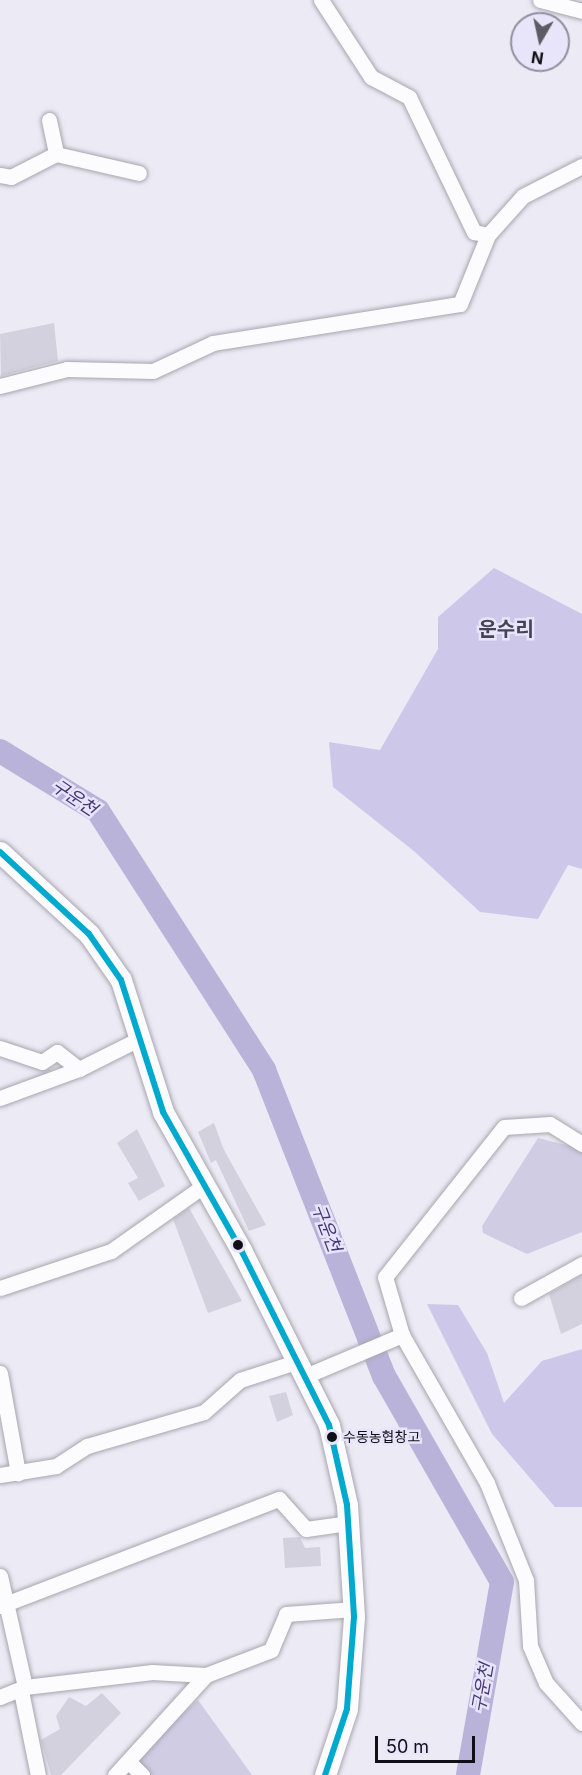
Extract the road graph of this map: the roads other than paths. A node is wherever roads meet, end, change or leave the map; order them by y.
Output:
1 (321, 0) edge
2 (540, 0) edge
3 (582, 11) edge
4 (49, 120) dead end
5 (56, 154) junction
6 (582, 166) edge
7 (139, 173) dead end
8 (0, 175) edge
9 (488, 235) junction
10 (0, 386) edge
11 (0, 852) edge
12 (141, 1038) junction
13 (0, 1048) edge
14 (79, 1069) junction
15 (0, 1098) edge
16 (582, 1144) edge
17 (203, 1186) junction
18 (582, 1264) edge
19 (0, 1288) edge
20 (521, 1298) dead end
21 (399, 1336) junction
22 (305, 1370) junction
23 (0, 1373) edge
24 (18, 1473) junction
25 (0, 1475) edge
26 (348, 1523) junction
27 (0, 1576) edge
28 (3, 1604) edge
29 (354, 1609) junction
30 (206, 1676) junction
31 (23, 1689) junction
32 (0, 1697) edge
33 (582, 1724) edge
34 (128, 1761) junction
35 (38, 1775) edge
36 (116, 1775) edge
37 (142, 1775) edge
38 (325, 1775) edge

1 - 9 street
2 - 3 street
4 - 5 street
5 - 7 street
5 - 8 street
6 - 9 street
9 - 10 street
11 - 12 main road
12 - 14 street
12 - 17 main road
13 - 14 street
14 - 15 street
16 - 21 street
17 - 19 street
17 - 22 main road
18 - 20 street
21 - 22 street
21 - 33 street
22 - 24 street
22 - 26 main road
23 - 24 street
24 - 25 street
26 - 28 street
26 - 29 main road
27 - 28 street
28 - 31 street
29 - 30 street
29 - 38 main road
30 - 31 street
30 - 34 street
31 - 32 street
31 - 35 street
34 - 36 street
34 - 37 street

